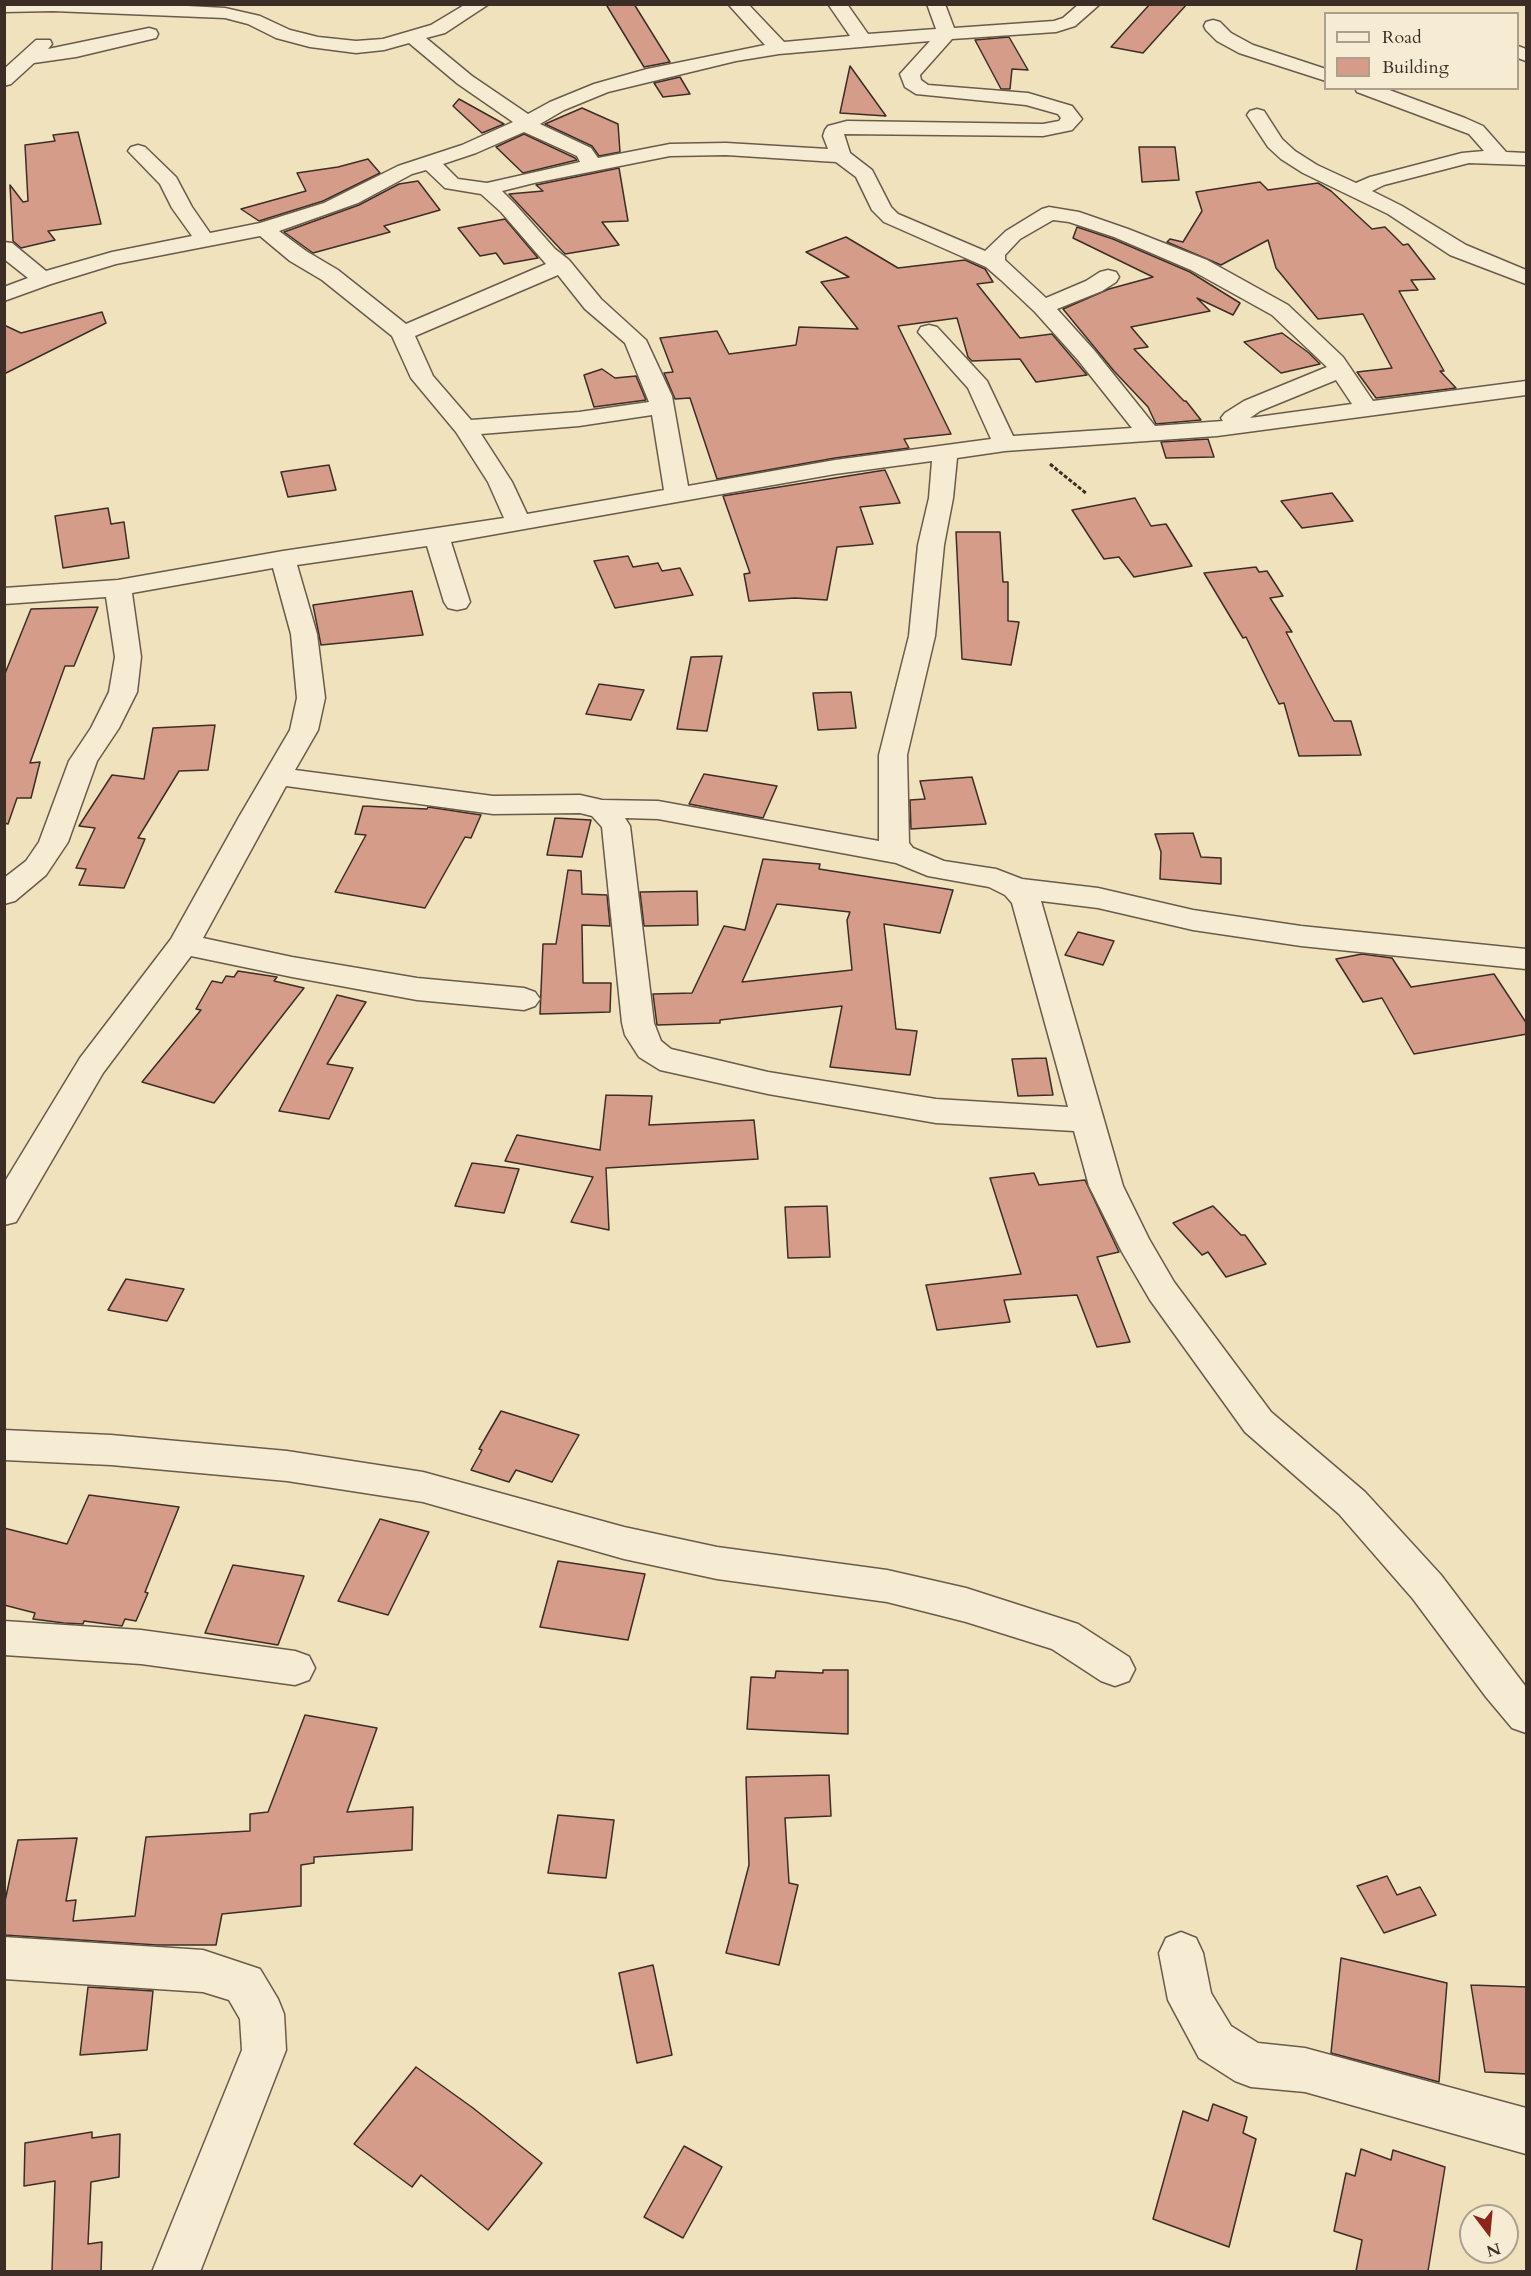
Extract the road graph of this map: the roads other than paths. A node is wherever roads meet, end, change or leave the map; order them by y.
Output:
1 (480, 4) edge
2 (738, 4) edge
3 (837, 4) edge
4 (936, 4) edge
5 (1091, 4) edge
6 (4, 7) edge
7 (74, 8) junction
8 (1213, 26) dead end
9 (947, 33) junction
10 (149, 34) dead end
11 (414, 37) junction
12 (863, 39) junction
13 (779, 48) junction
14 (28, 58) junction
15 (1324, 74) edge
16 (4, 80) edge
17 (1370, 90) edge
18 (1257, 115) dead end
19 (524, 124) junction
20 (138, 151) dead end
21 (841, 156) junction
22 (1500, 158) junction
23 (1527, 159) edge
24 (429, 162) junction
25 (593, 166) junction
26 (487, 189) junction
27 (1357, 191) junction
28 (264, 229) junction
29 (204, 239) junction
30 (4, 248) edge
31 (994, 262) junction
32 (561, 265) junction
33 (1108, 277) dead end
34 (1527, 278) edge
35 (43, 279) junction
36 (4, 295) edge
37 (1043, 307) junction
38 (929, 332) dead end
39 (403, 333) junction
40 (1341, 370) junction
41 (1527, 388) edge
42 (662, 407) junction
43 (1366, 408) junction
44 (465, 428) junction
45 (1217, 429) junction
46 (1148, 434) junction
47 (1014, 443) junction
48 (945, 452) junction
49 (677, 494) junction
50 (518, 521) junction
51 (437, 537) junction
52 (283, 559) junction
53 (118, 588) junction
54 (4, 596) edge
55 (457, 603) dead end
56 (278, 776) junction
57 (602, 809) junction
58 (903, 855) junction
59 (1016, 888) junction
60 (4, 894) edge
61 (184, 944) junction
62 (1527, 959) edge
63 (524, 999) dead end
64 (1087, 1120) junction
65 (7, 1202) edge
66 (4, 1445) edge
67 (4, 1638) edge
68 (295, 1668) dead end
69 (1115, 1669) dead end
70 (1527, 1715) edge
71 (1181, 1953) dead end
72 (4, 1958) edge
73 (1527, 2131) edge
74 (176, 2271) edge

1 - 11 street
2 - 13 street
3 - 12 street
4 - 9 street
5 - 9 street
6 - 7 street
7 - 11 street
7 - 14 street
8 - 15 street
9 - 12 street
9 - 21 street
10 - 14 street
11 - 19 street
12 - 13 street
13 - 19 street
14 - 16 street
17 - 22 street
18 - 27 street
19 - 24 street
19 - 25 street
20 - 29 street
21 - 25 street
21 - 31 street
22 - 23 street
22 - 27 street
24 - 26 street
24 - 28 street
25 - 26 street
26 - 32 street
27 - 34 street
28 - 29 street
28 - 39 street
29 - 35 street
30 - 35 street
31 - 37 street
31 - 40 street
32 - 39 street
32 - 42 street
33 - 37 street
35 - 36 street
37 - 46 street
38 - 47 street
39 - 44 street
40 - 43 street
40 - 45 street
41 - 43 street
42 - 44 street
42 - 49 street
43 - 45 street
44 - 50 street
45 - 46 street
46 - 47 street
47 - 48 street
48 - 49 street
48 - 58 street
49 - 50 street
50 - 51 street
51 - 52 street
51 - 55 street
52 - 53 street
52 - 56 street
53 - 54 street
53 - 60 street
56 - 57 street
56 - 61 street
57 - 58 street
57 - 64 street
58 - 59 street
59 - 62 street
59 - 64 street
61 - 63 street
61 - 65 street
64 - 70 street
66 - 69 street
67 - 68 street
71 - 73 street
72 - 74 street

